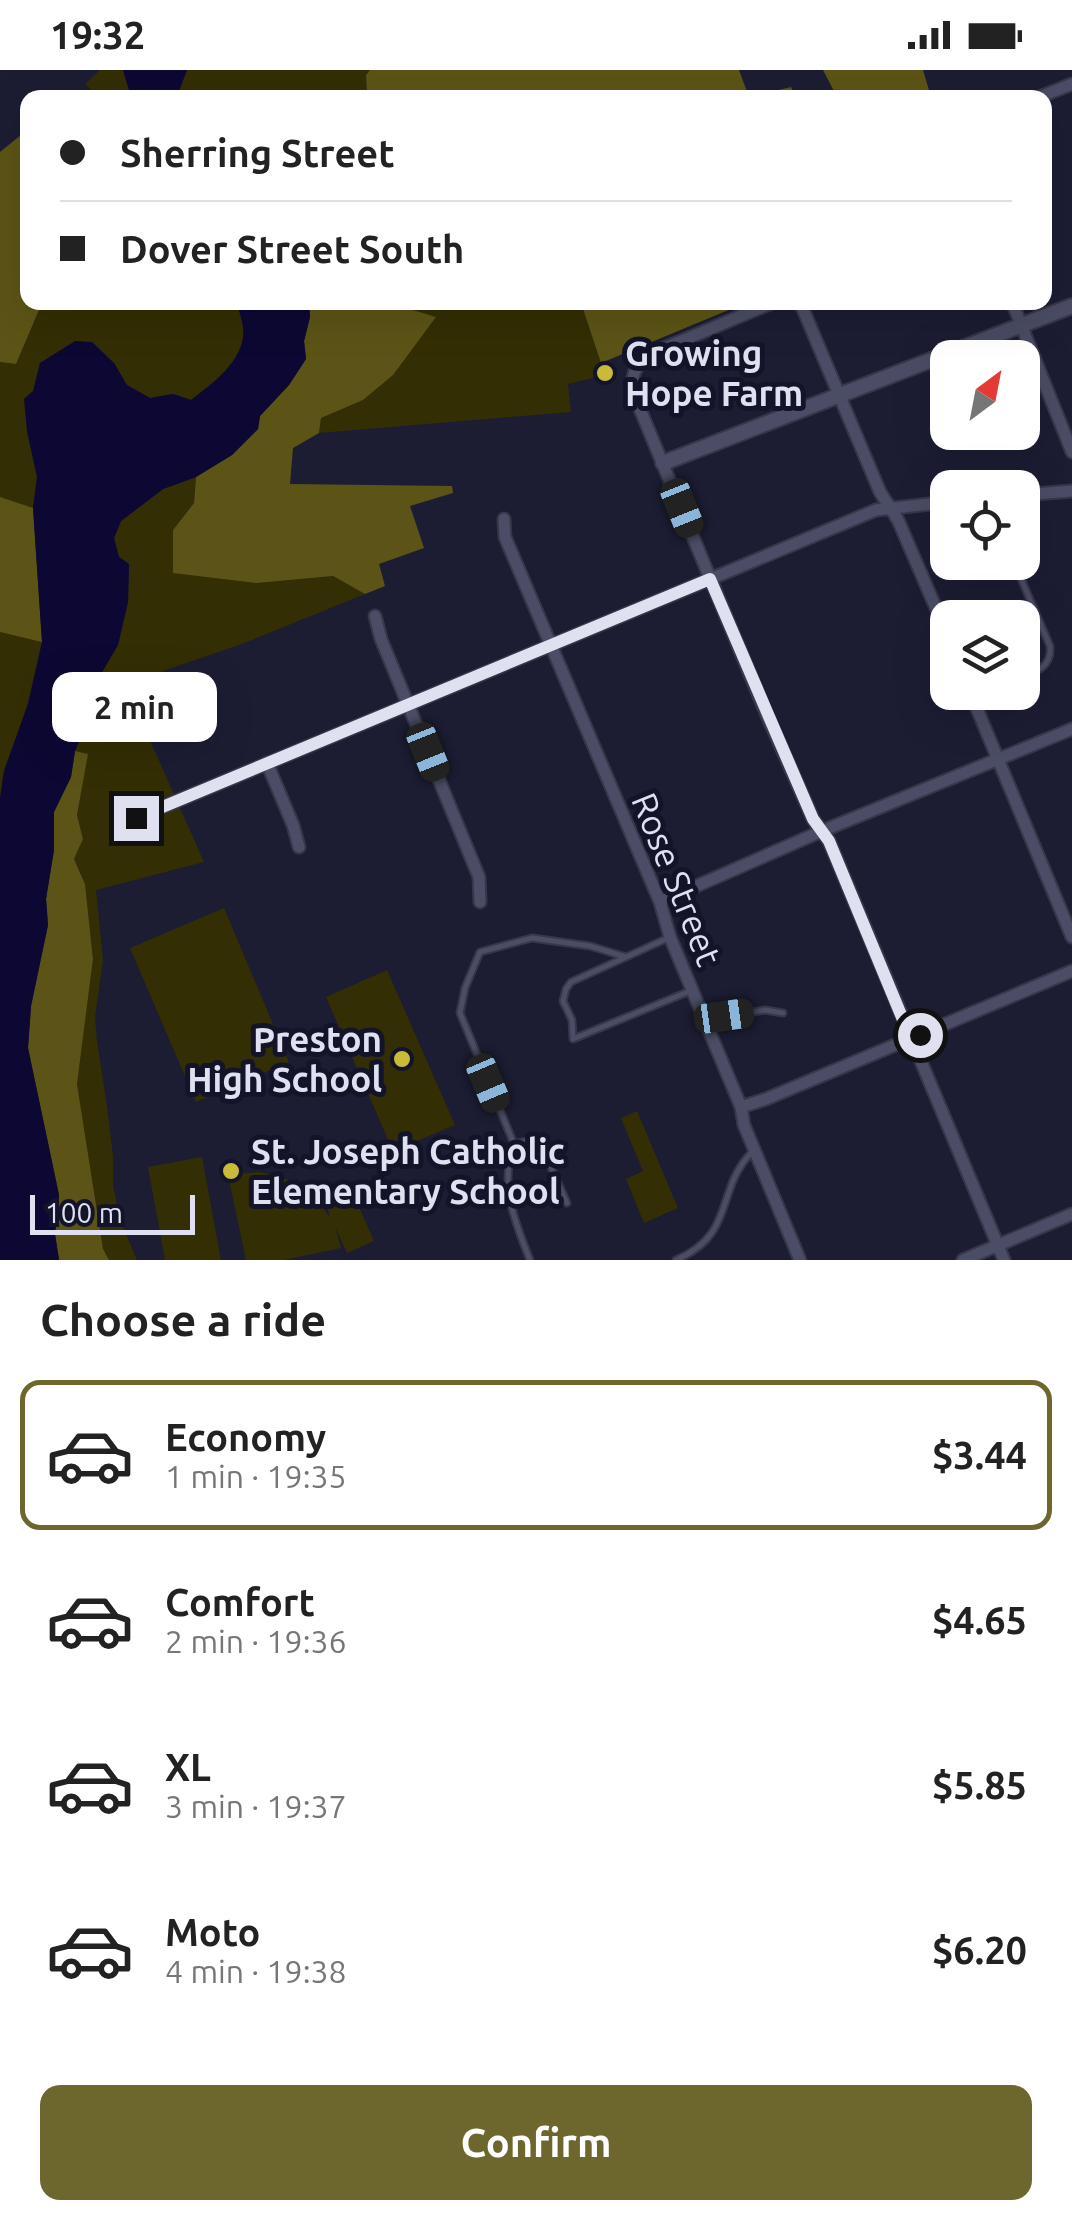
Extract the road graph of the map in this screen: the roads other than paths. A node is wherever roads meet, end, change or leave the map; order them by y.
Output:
1 (1072, 306) edge
2 (755, 310) edge
3 (803, 310) edge
4 (1015, 310) edge
5 (1021, 327) junction
6 (839, 395) junction
7 (1072, 452) edge
8 (663, 462) junction
9 (1072, 491) edge
10 (1040, 494) edge
11 (930, 504) edge
12 (890, 507) junction
13 (504, 518) dead end
14 (710, 579) junction
15 (932, 600) edge
16 (375, 616) dead end
17 (1040, 623) edge
18 (551, 646) junction
19 (1040, 669) edge
20 (408, 704) junction
21 (979, 710) edge
22 (1072, 729) edge
23 (997, 759) junction
24 (267, 763) junction
25 (136, 818) dead end
26 (822, 832) junction
27 (299, 847) dead end
28 (480, 902) dead end
29 (660, 902) junction
30 (670, 937) junction
31 (1072, 937) edge
32 (626, 957) junction
33 (1072, 970) edge
34 (692, 990) junction
35 (783, 1014) dead end
36 (705, 1021) junction
37 (911, 1039) junction
38 (741, 1107) junction
39 (514, 1144) junction
40 (754, 1150) junction
41 (567, 1204) dead end
42 (1072, 1214) edge
43 (998, 1246) junction
44 (530, 1260) edge
45 (676, 1260) edge
46 (800, 1260) edge
47 (964, 1260) edge
48 (1004, 1260) edge

1 - 5 street
2 - 8 street
3 - 6 street
4 - 5 street
5 - 6 street
5 - 7 street
6 - 8 street
6 - 12 street
8 - 14 street
9 - 10 street
11 - 12 street
12 - 14 street
12 - 15 street
13 - 18 street, Rose Street
14 - 18 street
14 - 26 street
16 - 20 street
17 - 19 lane
18 - 20 street
18 - 29 street, Rose Street
20 - 24 street
20 - 28 street
21 - 23 street
22 - 23 street
23 - 26 street
23 - 31 street
24 - 25 street
24 - 27 street
26 - 29 street
26 - 37 street
29 - 30 street, Rose Street
30 - 32 lane
30 - 34 street, Rose Street
32 - 34 lane
32 - 39 lane
33 - 37 street
34 - 36 street, Rose Street
35 - 36 lane
36 - 38 street, Rose Street
37 - 38 street
37 - 43 street
38 - 40 street, Rose Street
39 - 41 lane
39 - 44 lane
40 - 45 lane
40 - 46 street, Rose Street
42 - 43 street
43 - 47 street
43 - 48 street

